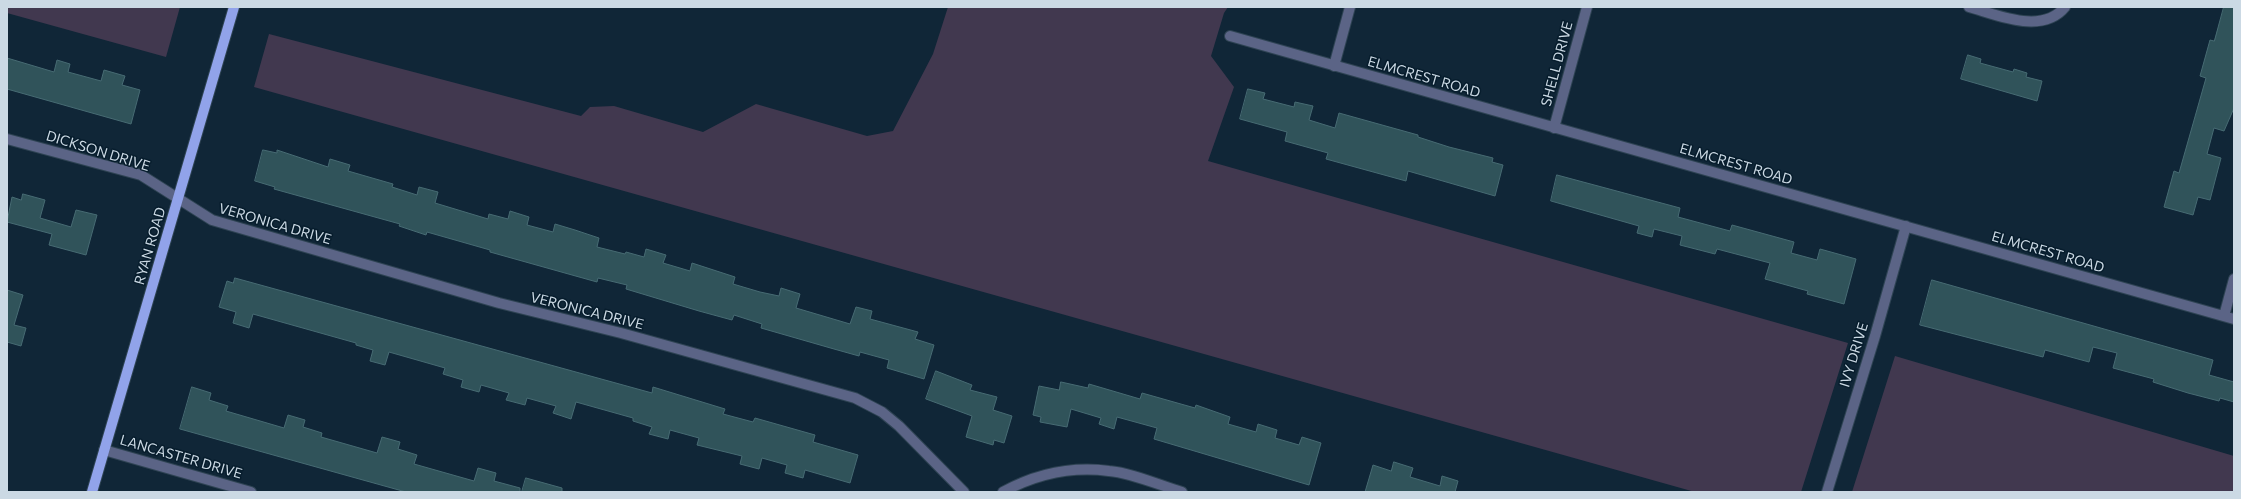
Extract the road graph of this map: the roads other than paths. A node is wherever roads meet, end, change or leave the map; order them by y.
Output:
1 (234, 7) edge
2 (1350, 7) edge
3 (1587, 7) edge
4 (1969, 7) edge
5 (2065, 7) edge
6 (1230, 36) dead end
7 (1334, 66) junction
8 (1554, 128) junction
9 (7, 139) edge
10 (178, 198) junction
11 (1906, 226) junction
12 (2234, 279) edge
13 (2229, 317) edge
14 (104, 450) junction
15 (92, 492) edge
16 (251, 492) edge
17 (964, 492) edge
18 (1003, 492) edge
19 (1182, 492) edge
20 (1827, 492) edge

1 - 10 main road, RYAN ROAD
2 - 7 street
3 - 8 street, SHELL DRIVE
4 - 5 street
6 - 7 street, ELMCREST ROAD
7 - 8 street, ELMCREST ROAD
8 - 11 street, ELMCREST ROAD
9 - 10 street, DICKSON DRIVE
10 - 14 main road, RYAN ROAD
10 - 17 street, VERONICA DRIVE
11 - 13 street, ELMCREST ROAD
11 - 20 street, IVY DRIVE
12 - 13 street
14 - 15 main road, RYAN ROAD
14 - 16 street, LANCASTER DRIVE
18 - 19 street

